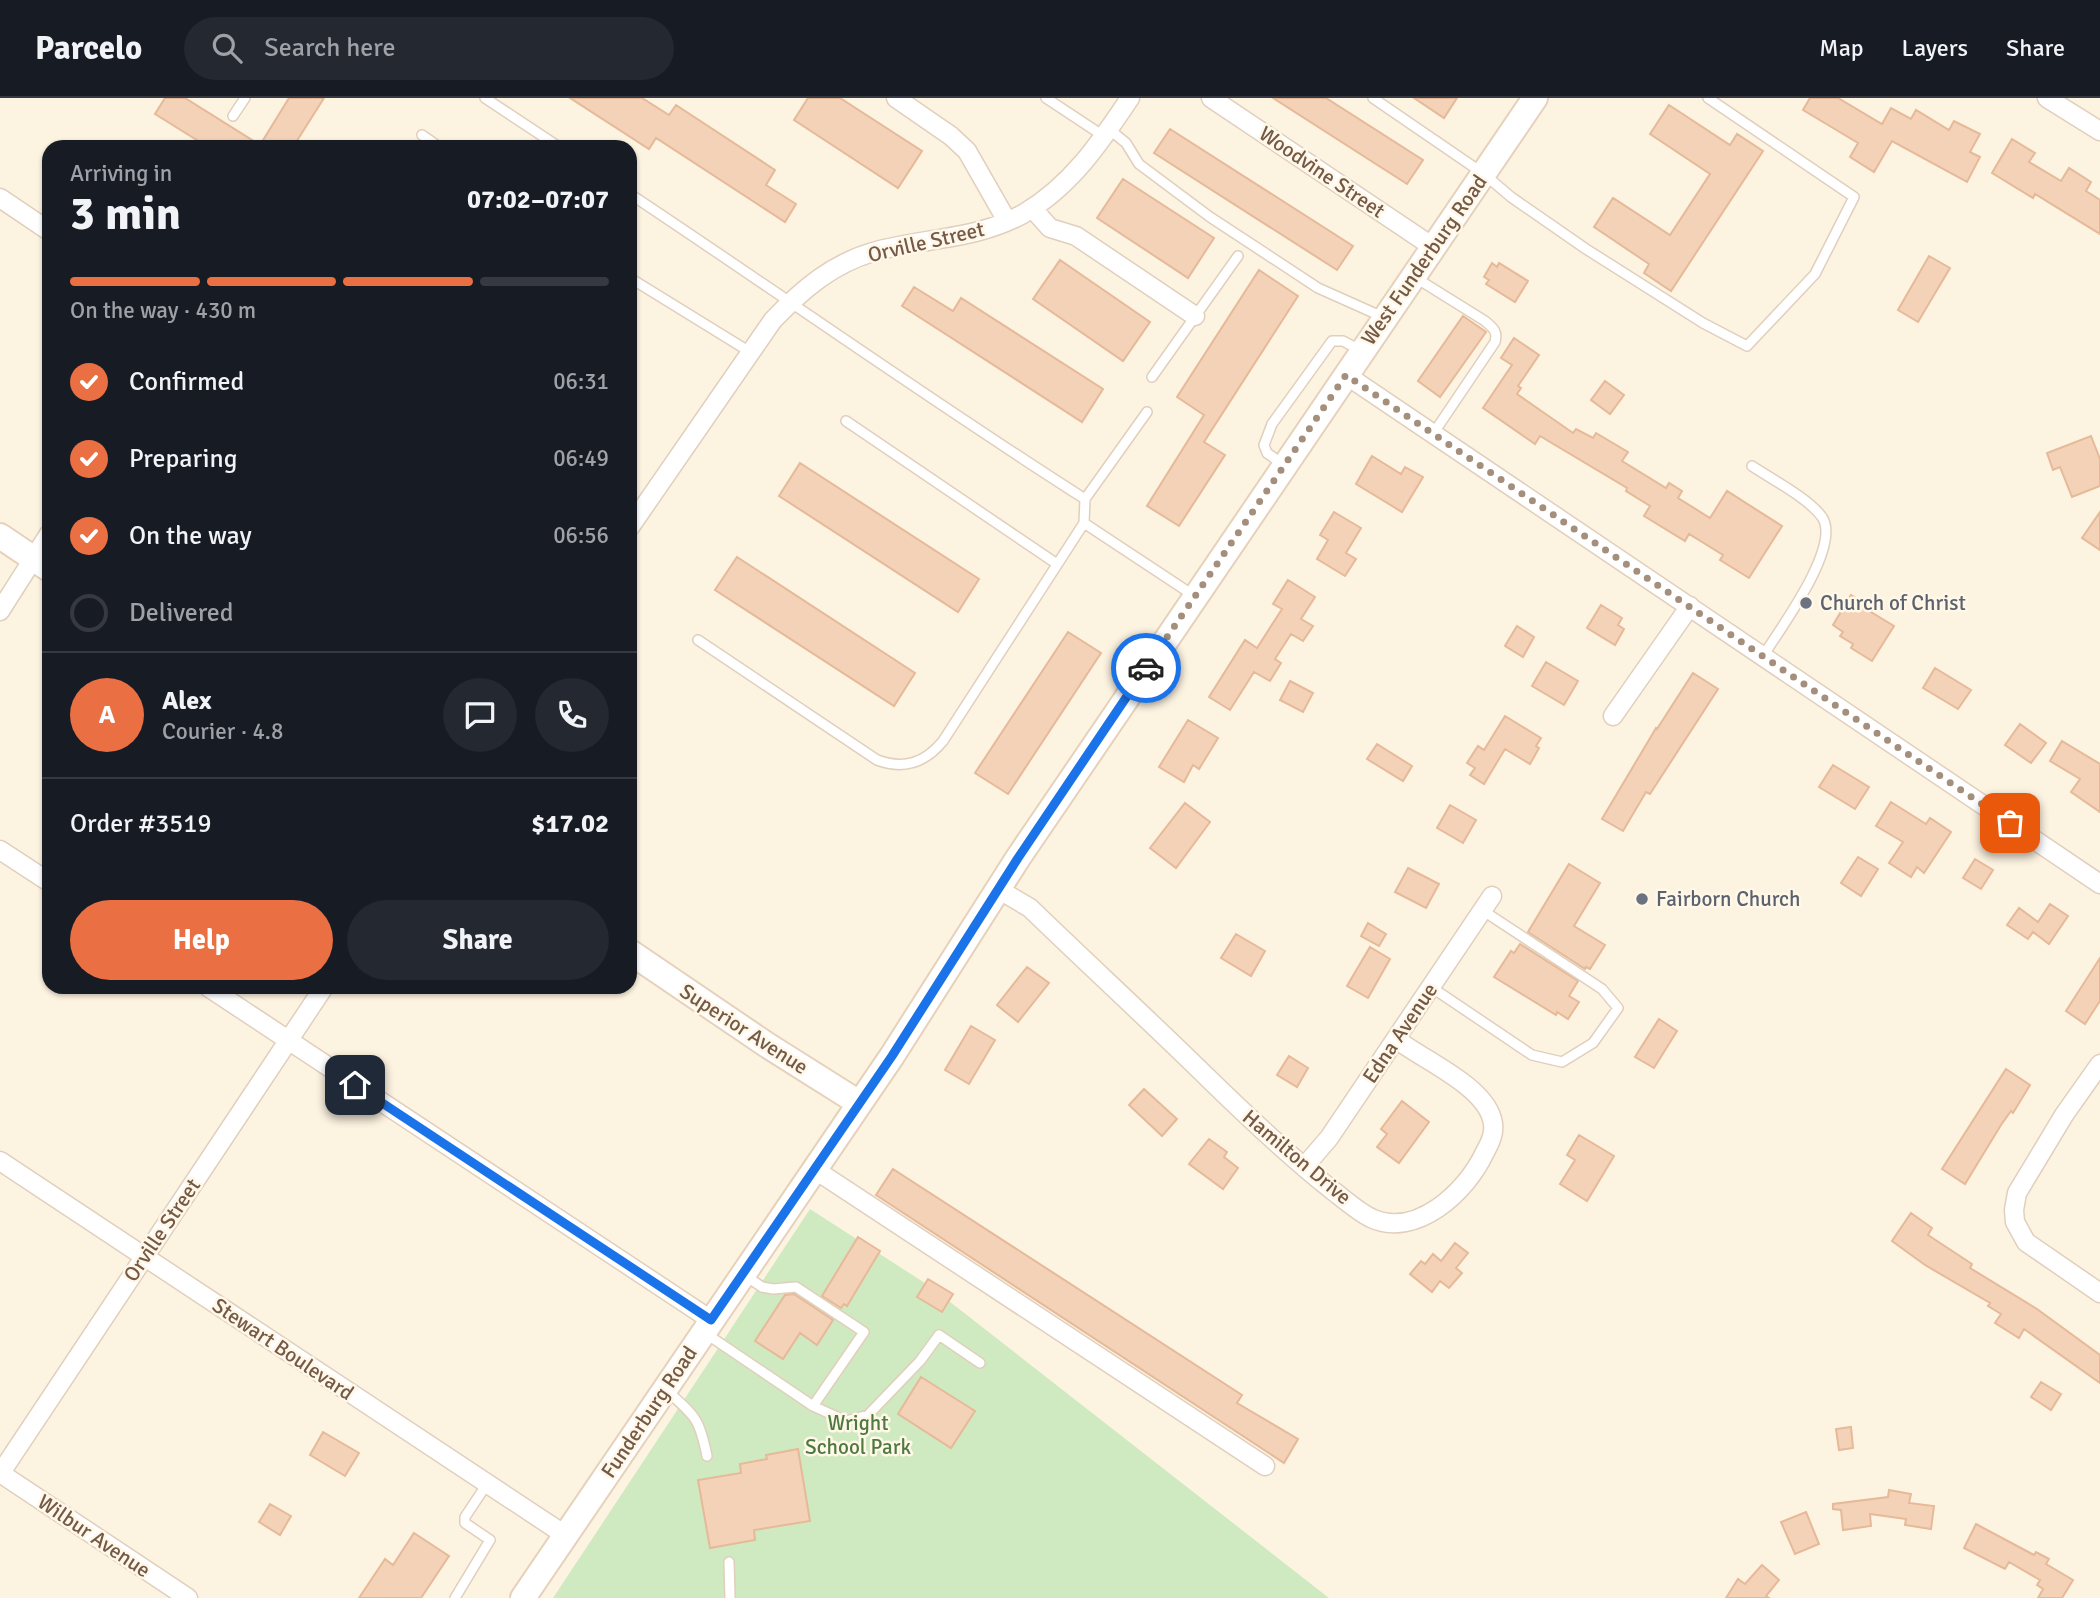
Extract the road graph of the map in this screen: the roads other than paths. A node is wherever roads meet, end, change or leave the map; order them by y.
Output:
1 (245, 98) edge
2 (485, 98) edge
3 (896, 98) edge
4 (1046, 98) edge
5 (1130, 98) edge
6 (1211, 98) edge
7 (1373, 98) edge
8 (1535, 98) edge
9 (1707, 98) edge
10 (2047, 98) edge
11 (233, 116) dead end
12 (2100, 131) edge
13 (1107, 133) junction
14 (422, 135) dead end
15 (429, 140) edge
16 (548, 140) edge
17 (1484, 174) junction
18 (0, 198) edge
19 (637, 199) edge
20 (1032, 208) junction
21 (1007, 221) junction
22 (42, 226) edge
23 (1433, 247) junction
24 (1238, 256) dead end
25 (1413, 276) junction
26 (637, 282) edge
27 (791, 301) junction
28 (1195, 316) junction
29 (1384, 318) junction
30 (1362, 351) junction
31 (750, 352) junction
32 (1346, 375) junction
33 (1152, 377) dead end
34 (1147, 412) dead end
35 (846, 421) dead end
36 (1433, 434) junction
37 (1284, 465) junction
38 (1752, 466) dead end
39 (1085, 499) junction
40 (637, 517) edge
41 (1084, 523) junction
42 (0, 536) edge
43 (42, 564) edge
44 (1057, 564) junction
45 (1195, 596) junction
46 (1690, 606) junction
47 (0, 611) edge
48 (698, 640) dead end
49 (1763, 656) junction
50 (1613, 716) dead end
51 (0, 850) edge
52 (42, 877) edge
53 (2100, 884) edge
54 (998, 889) junction
55 (1487, 903) joint
56 (637, 958) edge
57 (1431, 987) junction
58 (218, 994) edge
59 (319, 994) edge
60 (1396, 1040) junction
61 (289, 1041) junction
62 (2100, 1064) edge
63 (859, 1103) junction
64 (0, 1161) edge
65 (1304, 1167) junction
66 (814, 1169) junction
67 (144, 1258) junction
68 (743, 1274) junction
69 (2100, 1293) edge
70 (707, 1326) junction
71 (980, 1363) dead end
72 (665, 1388) junction
73 (813, 1406) junction
74 (706, 1456) dead end
75 (1265, 1466) dead end
76 (0, 1473) edge
77 (487, 1484) junction
78 (565, 1535) junction
79 (729, 1562) dead end
80 (188, 1598) edge
81 (455, 1598) edge
82 (523, 1598) edge
83 (730, 1598) edge

1 - 11 lane
2 - 16 lane
3 - 21 street
4 - 13 lane
5 - 13 street, Orville Street
6 - 23 street, Woodvine Street
7 - 17 lane
8 - 17 street, West Funderburg Road
9 - 17 lane
10 - 12 street
13 - 20 street, Orville Street
13 - 29 lane
14 - 15 lane
17 - 23 street, West Funderburg Road
18 - 22 street
19 - 27 lane
20 - 21 street, Orville Street
20 - 28 street
21 - 27 street, Orville Street
23 - 25 street, West Funderburg Road
24 - 28 lane
25 - 29 street, West Funderburg Road
25 - 36 lane
26 - 31 lane
27 - 31 street, Orville Street
27 - 39 lane
28 - 33 lane
29 - 30 street, West Funderburg Road
30 - 32 street, West Funderburg Road
30 - 37 lane
31 - 40 street, Orville Street
32 - 36 street
32 - 37 street, West Funderburg Road
34 - 39 lane
35 - 44 lane
36 - 46 street
37 - 45 street, West Funderburg Road
38 - 49 lane
39 - 41 lane
41 - 44 lane
41 - 45 lane
42 - 43 street
43 - 47 street
44 - 48 lane
45 - 54 street, Funderburg Road
46 - 49 street
46 - 50 street
49 - 53 street
51 - 52 street
54 - 63 street, Funderburg Road
54 - 65 street, Hamilton Drive
55 - 57 street, Edna Avenue
55 - 57 lane
56 - 63 street, Superior Avenue
57 - 60 street, Edna Avenue
58 - 61 street
59 - 61 street, Orville Street
60 - 65 street, Edna Avenue
60 - 65 street, Hamilton Drive
61 - 67 street, Orville Street
61 - 70 street
62 - 69 street
63 - 66 street, Funderburg Road
64 - 67 street, Stewart Boulevard
66 - 68 street, Funderburg Road
66 - 75 street
67 - 76 street, Orville Street
67 - 77 street, Stewart Boulevard
68 - 70 street, Funderburg Road
68 - 73 lane
70 - 72 street, Funderburg Road
70 - 73 lane
71 - 73 lane
72 - 74 lane
72 - 78 street, Funderburg Road
76 - 80 street, Wilbur Avenue
77 - 78 street, Stewart Boulevard
77 - 81 lane
78 - 82 street, Funderburg Road
79 - 83 lane

